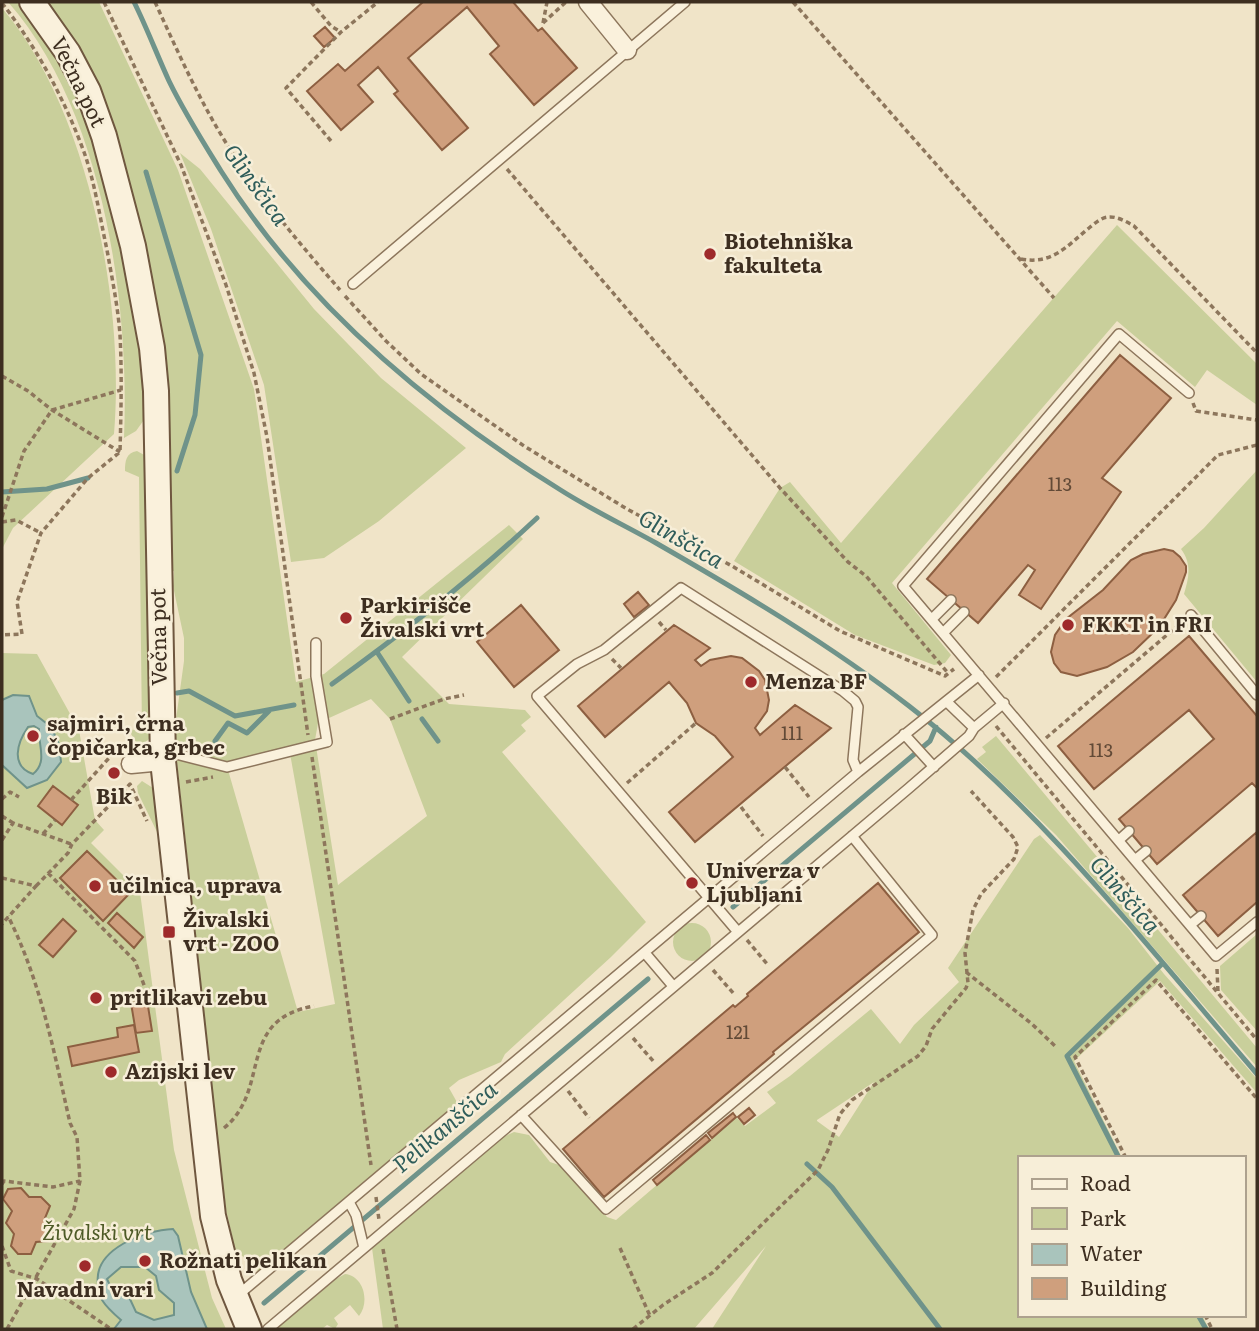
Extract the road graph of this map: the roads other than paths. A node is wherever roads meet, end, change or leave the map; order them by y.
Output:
1 (32, 2) edge
2 (587, 2) edge
3 (685, 2) edge
4 (627, 50) junction
5 (353, 284) dead end
6 (1189, 393) road end
7 (951, 600) dead end
8 (964, 611) dead end
9 (1191, 615) road end
10 (932, 619) junction
11 (943, 633) junction
12 (316, 643) dead end
13 (979, 675) junction
14 (1257, 695) edge
15 (947, 702) junction
16 (1004, 704) junction
17 (974, 728) junction
18 (904, 734) junction
19 (162, 755) junction
20 (131, 764) dead end
21 (934, 767) junction
22 (858, 772) junction
23 (1129, 831) dead end
24 (852, 836) junction
25 (1119, 840) junction
26 (1146, 851) dead end
27 (1135, 860) junction
28 (709, 899) junction
29 (1201, 916) dead end
30 (1257, 922) edge
31 (1189, 925) junction
32 (738, 932) junction
33 (645, 953) junction
34 (673, 986) junction
35 (521, 1115) junction
36 (349, 1202) junction
37 (363, 1245) junction
38 (235, 1297) junction
39 (249, 1329) edge
40 (268, 1329) edge

1 - 19 main road, Večna pot
2 - 4 street
3 - 4 lane
4 - 5 lane
6 - 10 lane
7 - 10 lane
8 - 11 lane
9 - 14 lane
10 - 11 lane
11 - 13 lane
12 - 19 lane
13 - 15 lane
13 - 16 lane
15 - 17 lane
15 - 18 lane
16 - 17 lane
16 - 25 lane
17 - 21 lane
18 - 21 lane
18 - 22 lane
19 - 20 street
19 - 38 main road, Večna pot
21 - 24 lane
22 - 28 lane
22 - 28 lane
23 - 25 lane
24 - 32 lane
24 - 35 lane
25 - 27 lane
26 - 27 lane
27 - 31 lane
28 - 32 lane
28 - 33 lane
29 - 31 lane
30 - 31 lane
32 - 34 lane
33 - 34 lane
33 - 36 lane
34 - 35 lane
35 - 37 lane
36 - 37 lane
36 - 38 lane
37 - 40 lane
38 - 39 main road, Večna pot

